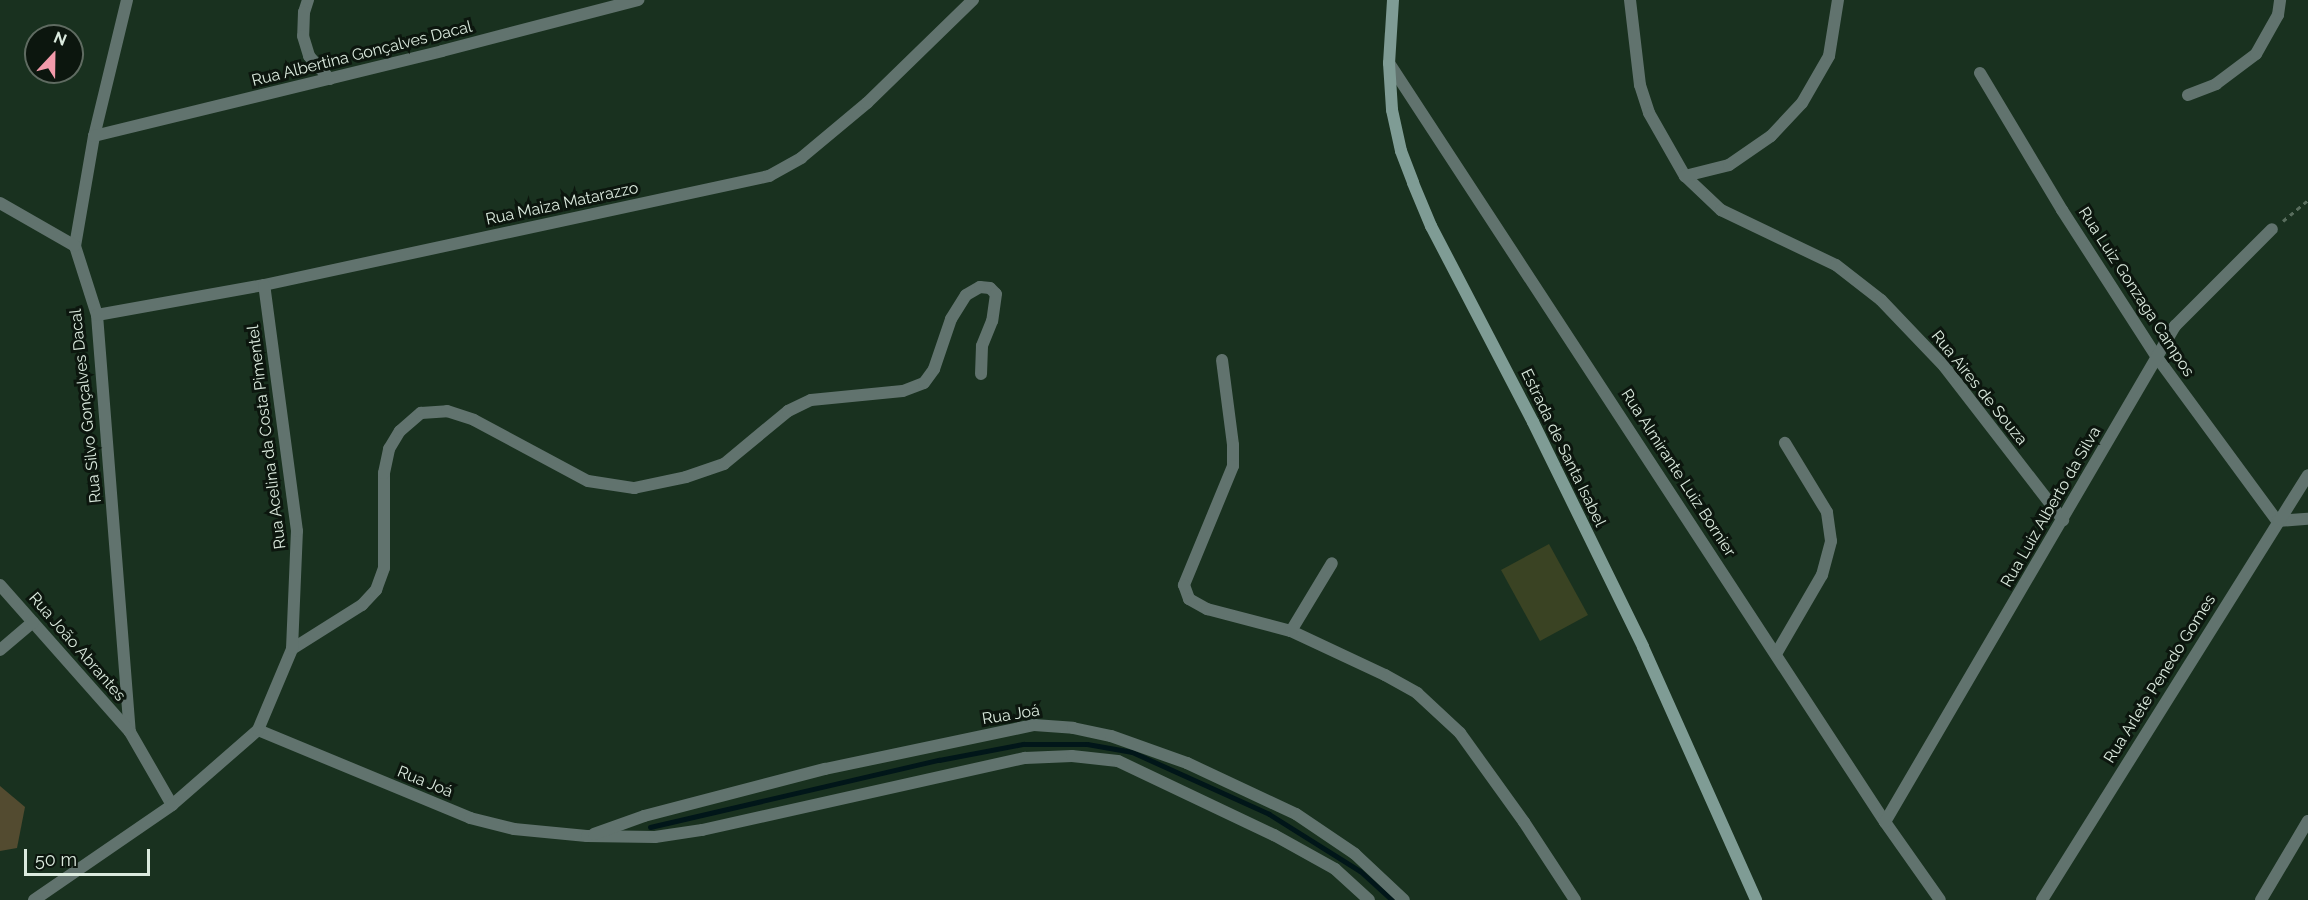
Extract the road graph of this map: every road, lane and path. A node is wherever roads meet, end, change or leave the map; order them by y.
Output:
1 (128, 0) edge
2 (308, 0) edge
3 (638, 0) edge
4 (973, 0) edge
5 (1392, 0) edge
6 (1630, 0) edge
7 (1838, 0) edge
8 (2280, 0) edge
9 (1389, 63) junction
10 (1980, 73) dead end
11 (330, 79) junction
12 (2188, 94) dead end
13 (94, 136) junction
14 (1685, 176) junction
15 (2308, 200) edge
16 (0, 203) edge
17 (2272, 229) joint
18 (75, 246) junction
19 (264, 285) junction
20 (97, 315) junction
21 (2156, 356) junction
22 (1222, 360) dead end
23 (981, 374) dead end
24 (1785, 443) dead end
25 (2308, 476) edge
26 (2308, 519) edge
27 (2063, 520) junction
28 (2277, 521) junction
29 (1332, 563) dead end
30 (0, 585) edge
31 (33, 622) junction
32 (1291, 631) junction
33 (292, 649) junction
34 (0, 650) edge
35 (1776, 654) junction
36 (258, 730) junction
37 (130, 732) junction
38 (172, 805) junction
39 (2308, 821) edge
40 (1885, 822) junction
41 (587, 836) junction
42 (34, 900) edge
43 (1370, 900) edge
44 (1404, 900) edge
45 (1575, 900) edge
46 (1756, 900) edge
47 (1940, 900) edge
48 (2042, 900) edge
49 (2261, 900) edge

1 - 13 street, Rua Silvo Gonçalves Dacal
2 - 11 street
3 - 11 street, Rua Albertina Gonçalves Dacal
4 - 19 street, Rua Maiza Matarazzo
5 - 9 main road, Estrada de Santa Isabel
6 - 14 street, Rua Aires de Souza
7 - 14 street
8 - 12 street
9 - 35 street, Rua Almirante Luiz Bornier
9 - 46 main road, Estrada de Santa Isabel
10 - 21 street, Rua Luiz Gonzaga Campos
11 - 13 street, Rua Albertina Gonçalves Dacal
13 - 18 street, Rua Silvo Gonçalves Dacal
14 - 27 street, Rua Aires de Souza
15 - 17 path
16 - 18 street
17 - 21 street, Rua Luiz Alberto da Silva
18 - 20 street, Rua Silvo Gonçalves Dacal
19 - 20 street, Rua Maiza Matarazzo
19 - 33 street, Rua Acelina da Costa Pimentel
20 - 37 street, Rua Silvo Gonçalves Dacal
21 - 27 street, Rua Luiz Alberto da Silva
21 - 28 street, Rua Luiz Gonzaga Campos
22 - 32 street
23 - 33 street
24 - 35 street
25 - 28 street, Rua Arlete Penedo Gomes
26 - 28 street
27 - 40 street, Rua Luiz Alberto da Silva
28 - 48 street, Rua Arlete Penedo Gomes
29 - 32 street
30 - 31 street, Rua João Abrantes
31 - 34 street
31 - 37 street, Rua João Abrantes
32 - 45 street
33 - 36 street, Rua Acelina da Costa Pimentel
35 - 40 street, Rua Almirante Luiz Bornier
36 - 38 street, Rua Acelina da Costa Pimentel
36 - 41 street, Rua Joá
37 - 38 street, Rua Silvo Gonçalves Dacal
38 - 42 street, Rua Acelina da Costa Pimentel
39 - 49 street
40 - 47 street, Rua Almirante Luiz Bornier
41 - 43 street, Rua Joá
41 - 44 street, Rua Joá

